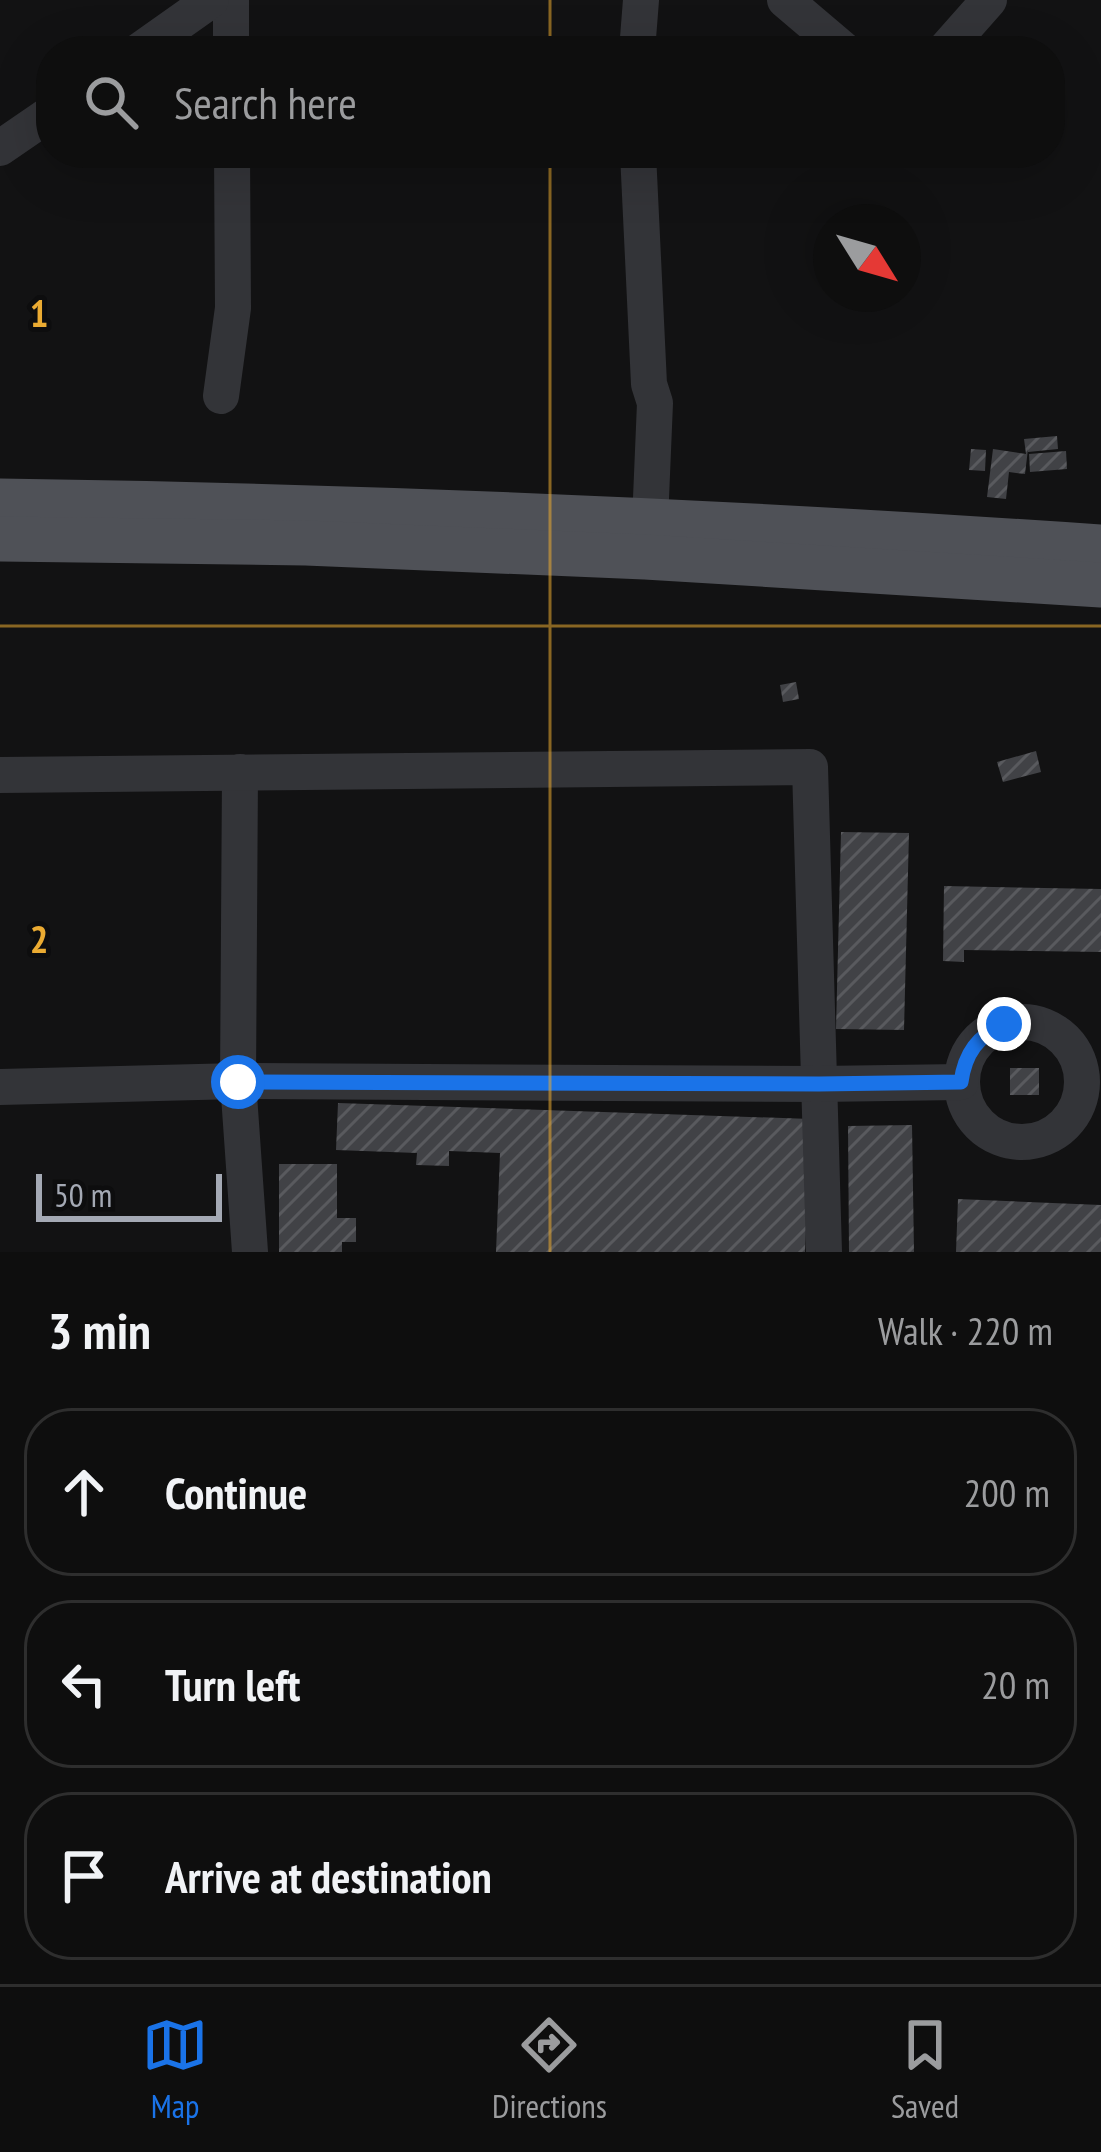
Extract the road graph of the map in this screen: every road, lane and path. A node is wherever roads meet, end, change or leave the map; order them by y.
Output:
1 (212, 0) edge
2 (231, 0) edge
3 (641, 0) edge
4 (785, 0) edge
5 (989, 0) edge
6 (160, 36) edge
7 (231, 36) edge
8 (638, 36) edge
9 (827, 36) edge
10 (957, 36) edge
11 (36, 123) edge
12 (0, 148) edge
13 (232, 168) edge
14 (639, 168) edge
15 (221, 396) dead end
16 (0, 501) edge
17 (0, 539) edge
18 (648, 540) junction
19 (1101, 548) edge
20 (1101, 585) edge
21 (240, 772) junction
22 (0, 776) edge
23 (238, 1082) junction
24 (961, 1082) dead end
25 (819, 1084) junction
26 (0, 1087) edge
27 (250, 1252) edge
28 (824, 1252) edge

1 - 6 street
2 - 7 street
3 - 8 street
4 - 9 street
5 - 10 street
11 - 12 street
13 - 15 street
14 - 18 street
16 - 18 main road
17 - 18 main road
18 - 19 main road
18 - 20 main road
21 - 22 street
21 - 23 street
21 - 25 street
23 - 25 street
23 - 26 street
23 - 27 street
24 - 25 street
25 - 28 street

